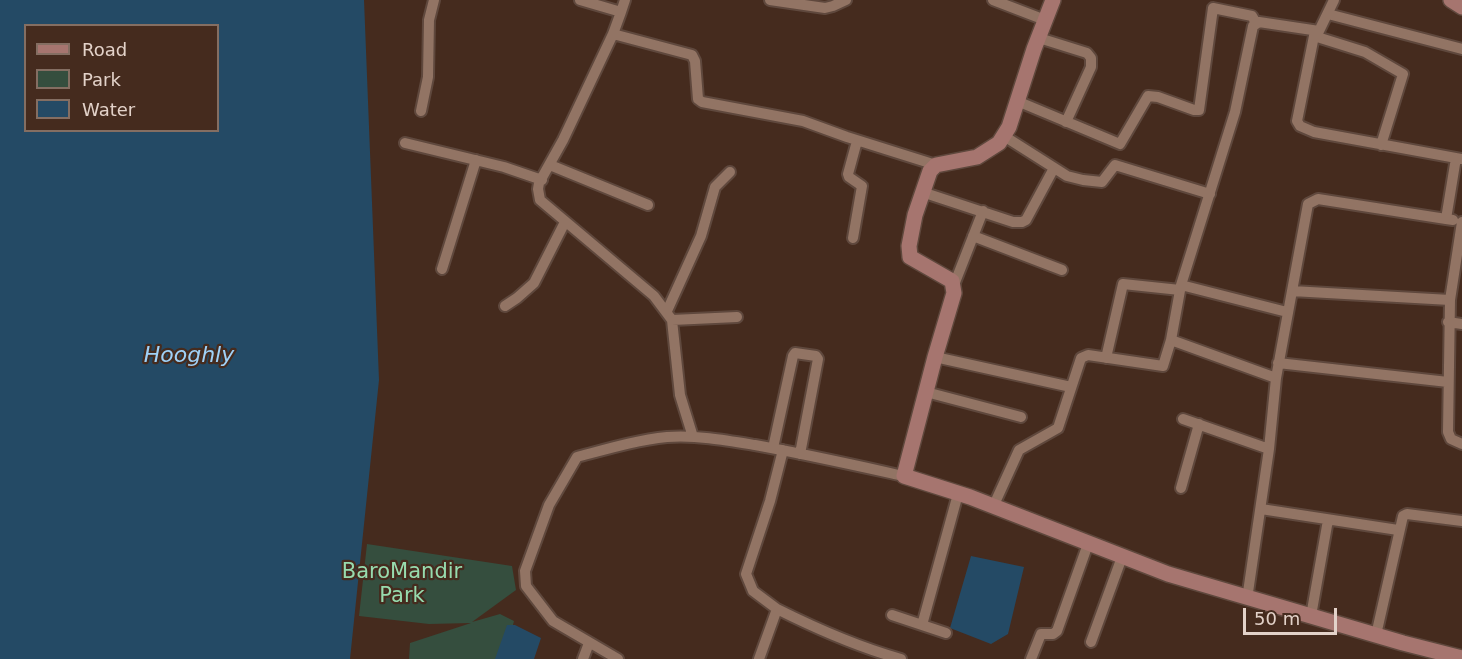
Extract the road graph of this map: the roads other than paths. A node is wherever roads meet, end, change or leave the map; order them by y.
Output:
1 (434, 0) edge
2 (580, 0) edge
3 (625, 0) edge
4 (770, 0) edge
5 (846, 0) edge
6 (993, 0) edge
7 (1053, 0) edge
8 (1334, 0) edge
9 (1451, 0) edge
10 (1462, 6) edge
11 (621, 12) junction
12 (1328, 14) junction
13 (1046, 20) junction
14 (1256, 23) junction
15 (1315, 33) junction
16 (613, 34) junction
17 (1039, 38) junction
18 (1462, 50) edge
19 (1017, 100) junction
20 (422, 111) dead end
21 (1066, 122) junction
22 (1004, 136) junction
23 (858, 141) junction
24 (405, 143) dead end
25 (1381, 145) junction
26 (1459, 159) edge
27 (476, 160) junction
28 (550, 165) junction
29 (936, 165) junction
30 (1054, 168) junction
31 (730, 172) dead end
32 (542, 180) junction
33 (922, 192) junction
34 (1210, 194) junction
35 (648, 205) dead end
36 (983, 211) junction
37 (1446, 219) junction
38 (565, 222) junction
39 (1462, 222) edge
40 (973, 236) junction
41 (853, 238) dead end
42 (442, 269) dead end
43 (1062, 270) dead end
44 (954, 285) junction
45 (1181, 287) junction
46 (1292, 291) junction
47 (1450, 300) junction
48 (505, 306) dead end
49 (1287, 312) junction
50 (670, 316) junction
51 (737, 317) dead end
52 (1448, 322) junction
53 (1462, 324) edge
54 (1171, 340) junction
55 (935, 357) junction
56 (1106, 358) junction
57 (1278, 363) junction
58 (1276, 378) junction
59 (1448, 382) junction
60 (1071, 387) junction
61 (926, 392) junction
62 (1021, 417) dead end
63 (1183, 419) dead end
64 (1199, 424) junction
65 (693, 437) junction
66 (1462, 444) edge
67 (778, 449) junction
68 (1269, 449) junction
69 (800, 454) junction
70 (904, 476) junction
71 (1181, 488) dead end
72 (958, 494) junction
73 (993, 507) junction
74 (1260, 509) junction
75 (1328, 520) junction
76 (1462, 520) edge
77 (1398, 530) junction
78 (1088, 544) junction
79 (1122, 557) junction
80 (1247, 599) junction
81 (777, 609) junction
82 (892, 615) dead end
83 (1311, 616) junction
84 (922, 626) junction
85 (946, 633) dead end
86 (1376, 635) junction
87 (1091, 642) dead end
88 (589, 643) junction
89 (1460, 658) edge
90 (583, 659) edge
91 (618, 659) edge
92 (759, 659) edge
93 (901, 659) edge
94 (1031, 659) edge

1 - 20 street
2 - 11 street
3 - 11 street
4 - 5 street
6 - 13 street
7 - 13 street
8 - 12 street
9 - 10 street
11 - 16 street
12 - 15 street
12 - 18 street
13 - 17 street
14 - 15 street
14 - 21 street
14 - 34 street
15 - 25 street
15 - 25 street
16 - 23 street
16 - 28 street
17 - 19 street
17 - 21 street
19 - 21 street
19 - 22 street
22 - 29 street
22 - 30 street
23 - 29 street
23 - 41 street
24 - 27 street
25 - 26 street
26 - 37 street
27 - 32 street
27 - 42 street
28 - 32 street
28 - 35 street
29 - 33 street
30 - 34 street
30 - 36 street
31 - 50 street
32 - 38 street
33 - 36 street
33 - 44 street
34 - 45 street
36 - 40 street
37 - 39 street
37 - 46 street
38 - 48 street
38 - 50 street
39 - 47 street
40 - 43 street
40 - 44 street
44 - 55 street
45 - 49 street
45 - 54 street
45 - 56 street
46 - 47 street
46 - 49 street
47 - 52 street
49 - 57 street
50 - 51 street
50 - 65 street
52 - 53 street
52 - 59 street
54 - 56 street
54 - 58 street
55 - 60 street
55 - 61 street
56 - 60 street
57 - 58 street
57 - 59 street
58 - 68 street
59 - 66 street
60 - 73 street
61 - 62 street
61 - 70 street
63 - 64 street
64 - 68 street
64 - 71 street
65 - 67 street
65 - 88 street
67 - 69 street
67 - 69 street
67 - 81 street
68 - 74 street
69 - 70 street
70 - 72 street
72 - 73 street
72 - 84 street
73 - 78 street
74 - 75 street
74 - 80 street
75 - 77 street
75 - 83 street
76 - 77 street
77 - 86 street
78 - 79 street
78 - 94 street
79 - 80 street
79 - 87 street
80 - 83 street
81 - 92 street
81 - 93 street
82 - 84 street
83 - 86 street
84 - 85 street
86 - 89 street
88 - 90 street
88 - 91 street

